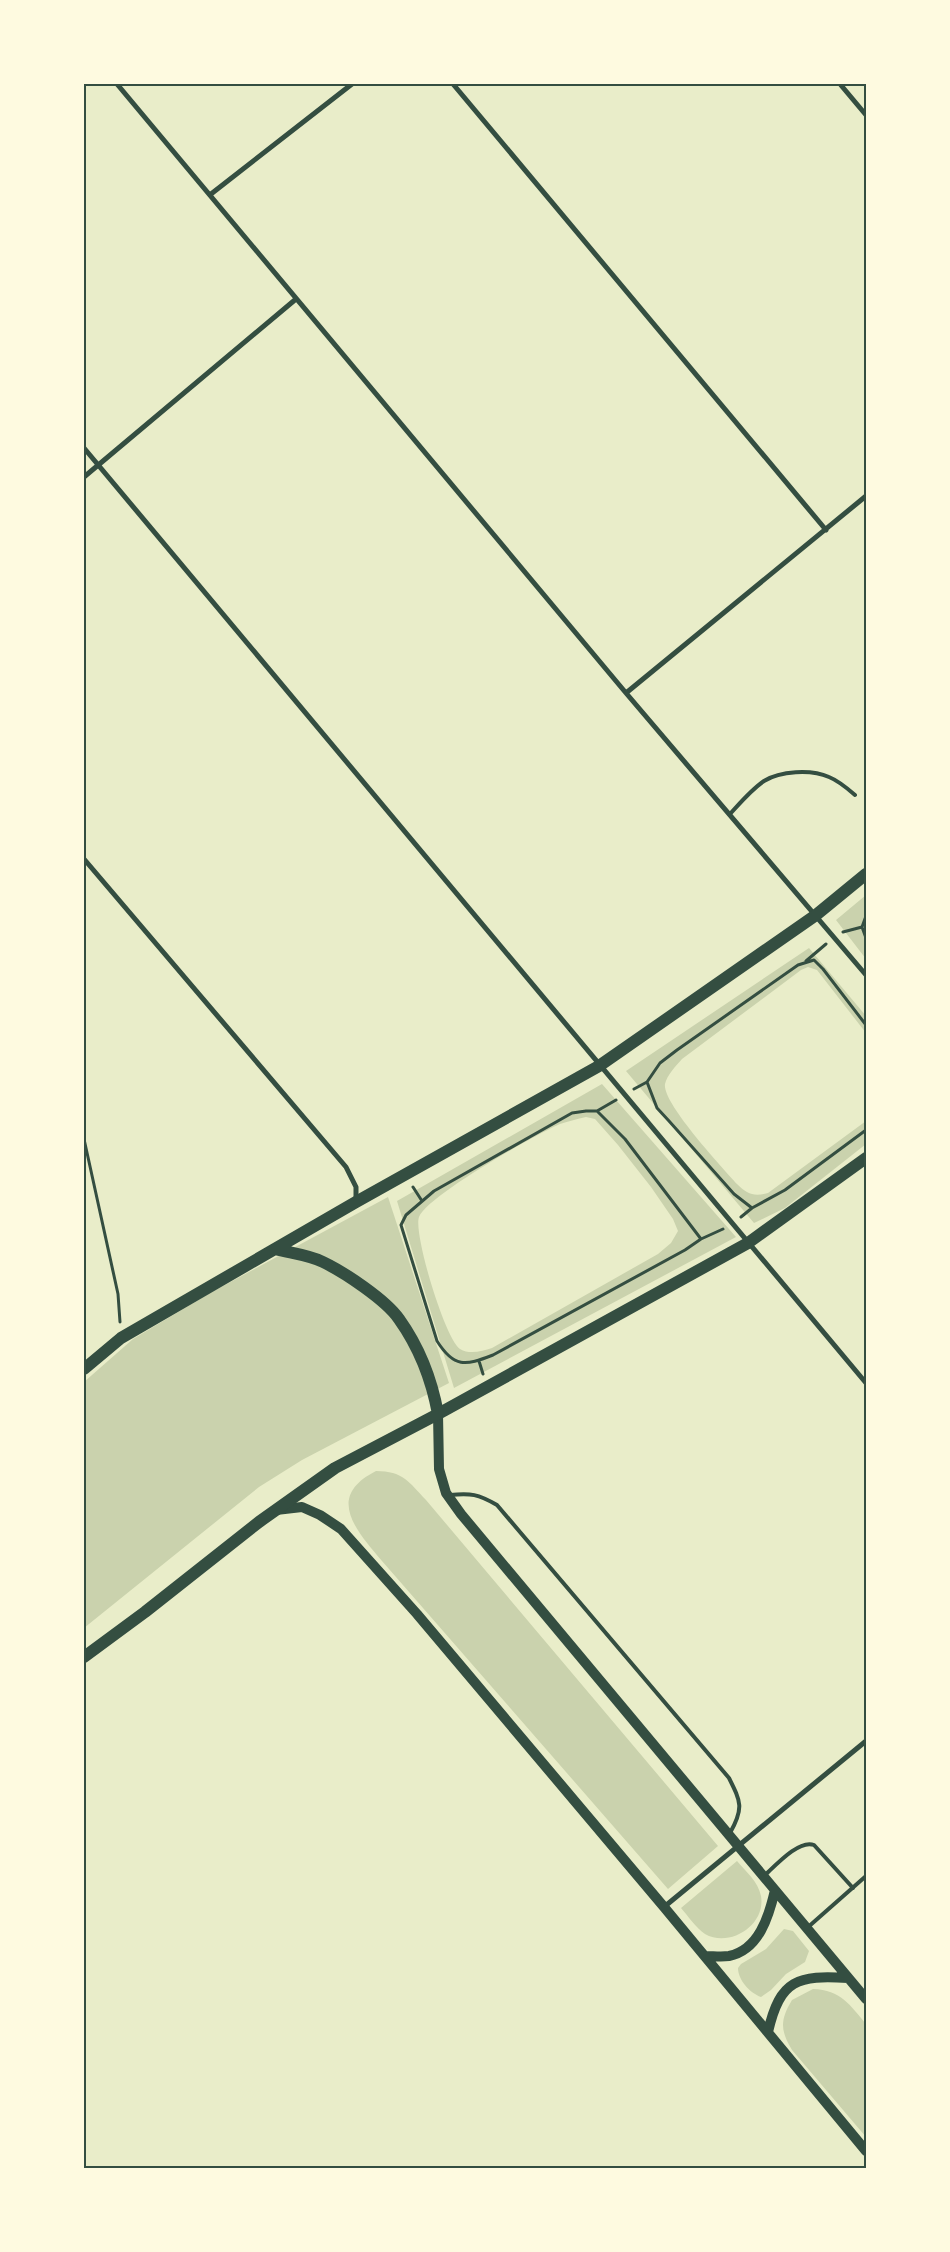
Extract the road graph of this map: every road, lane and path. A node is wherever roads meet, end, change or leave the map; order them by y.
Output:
1 (117, 84) edge
2 (352, 84) edge
3 (454, 84) edge
4 (840, 84) edge
5 (866, 115) edge
6 (211, 194) junction
7 (296, 299) junction
8 (84, 448) edge
9 (98, 465) junction
10 (84, 477) edge
11 (866, 496) edge
12 (826, 530) junction
13 (626, 693) junction
14 (855, 795) dead end
15 (730, 814) junction
16 (84, 859) edge
17 (866, 874) edge
18 (816, 915) junction
19 (862, 927) dead end
20 (866, 938) edge
21 (866, 975) edge
22 (866, 1025) edge
23 (600, 1066) junction
24 (866, 1130) edge
25 (84, 1139) edge
26 (866, 1158) edge
27 (356, 1202) junction
28 (748, 1243) junction
29 (275, 1249) junction
30 (121, 1338) junction
31 (479, 1361) joint
32 (84, 1369) edge
33 (866, 1384) edge
34 (438, 1414) junction
35 (448, 1496) junction
36 (259, 1522) junction
37 (84, 1658) edge
38 (866, 1741) edge
39 (729, 1835) junction
40 (740, 1847) junction
41 (763, 1876) junction
42 (866, 1876) edge
43 (853, 1888) junction
44 (775, 1890) junction
45 (664, 1907) junction
46 (807, 1928) junction
47 (705, 1956) junction
48 (848, 1978) junction
49 (866, 1999) edge
50 (768, 2032) junction
51 (866, 2151) edge

1 - 6 street
2 - 6 street
3 - 12 street
4 - 5 street
6 - 7 street
7 - 9 street
7 - 13 street
8 - 9 street
9 - 10 street
9 - 23 street
11 - 12 street
12 - 13 street
13 - 15 street
14 - 15 lane
15 - 18 street
16 - 27 street
17 - 18 main road
18 - 21 street
18 - 23 main road
19 - 20 path
22 - 24 path
23 - 27 main road
23 - 28 street
25 - 30 path
26 - 28 main road
27 - 29 main road
28 - 33 street
28 - 34 main road
29 - 30 main road
29 - 34 main road
30 - 32 main road
31 - 31 path
34 - 35 main road
34 - 36 main road
35 - 39 main road
35 - 39 lane
36 - 37 main road
36 - 45 main road
38 - 40 street
39 - 40 main road
40 - 41 main road
40 - 45 street
41 - 43 lane
41 - 44 main road
42 - 43 lane
43 - 46 lane
44 - 46 main road
44 - 47 main road
45 - 47 main road
46 - 48 main road
47 - 50 main road
48 - 49 main road
48 - 50 main road
50 - 51 main road

